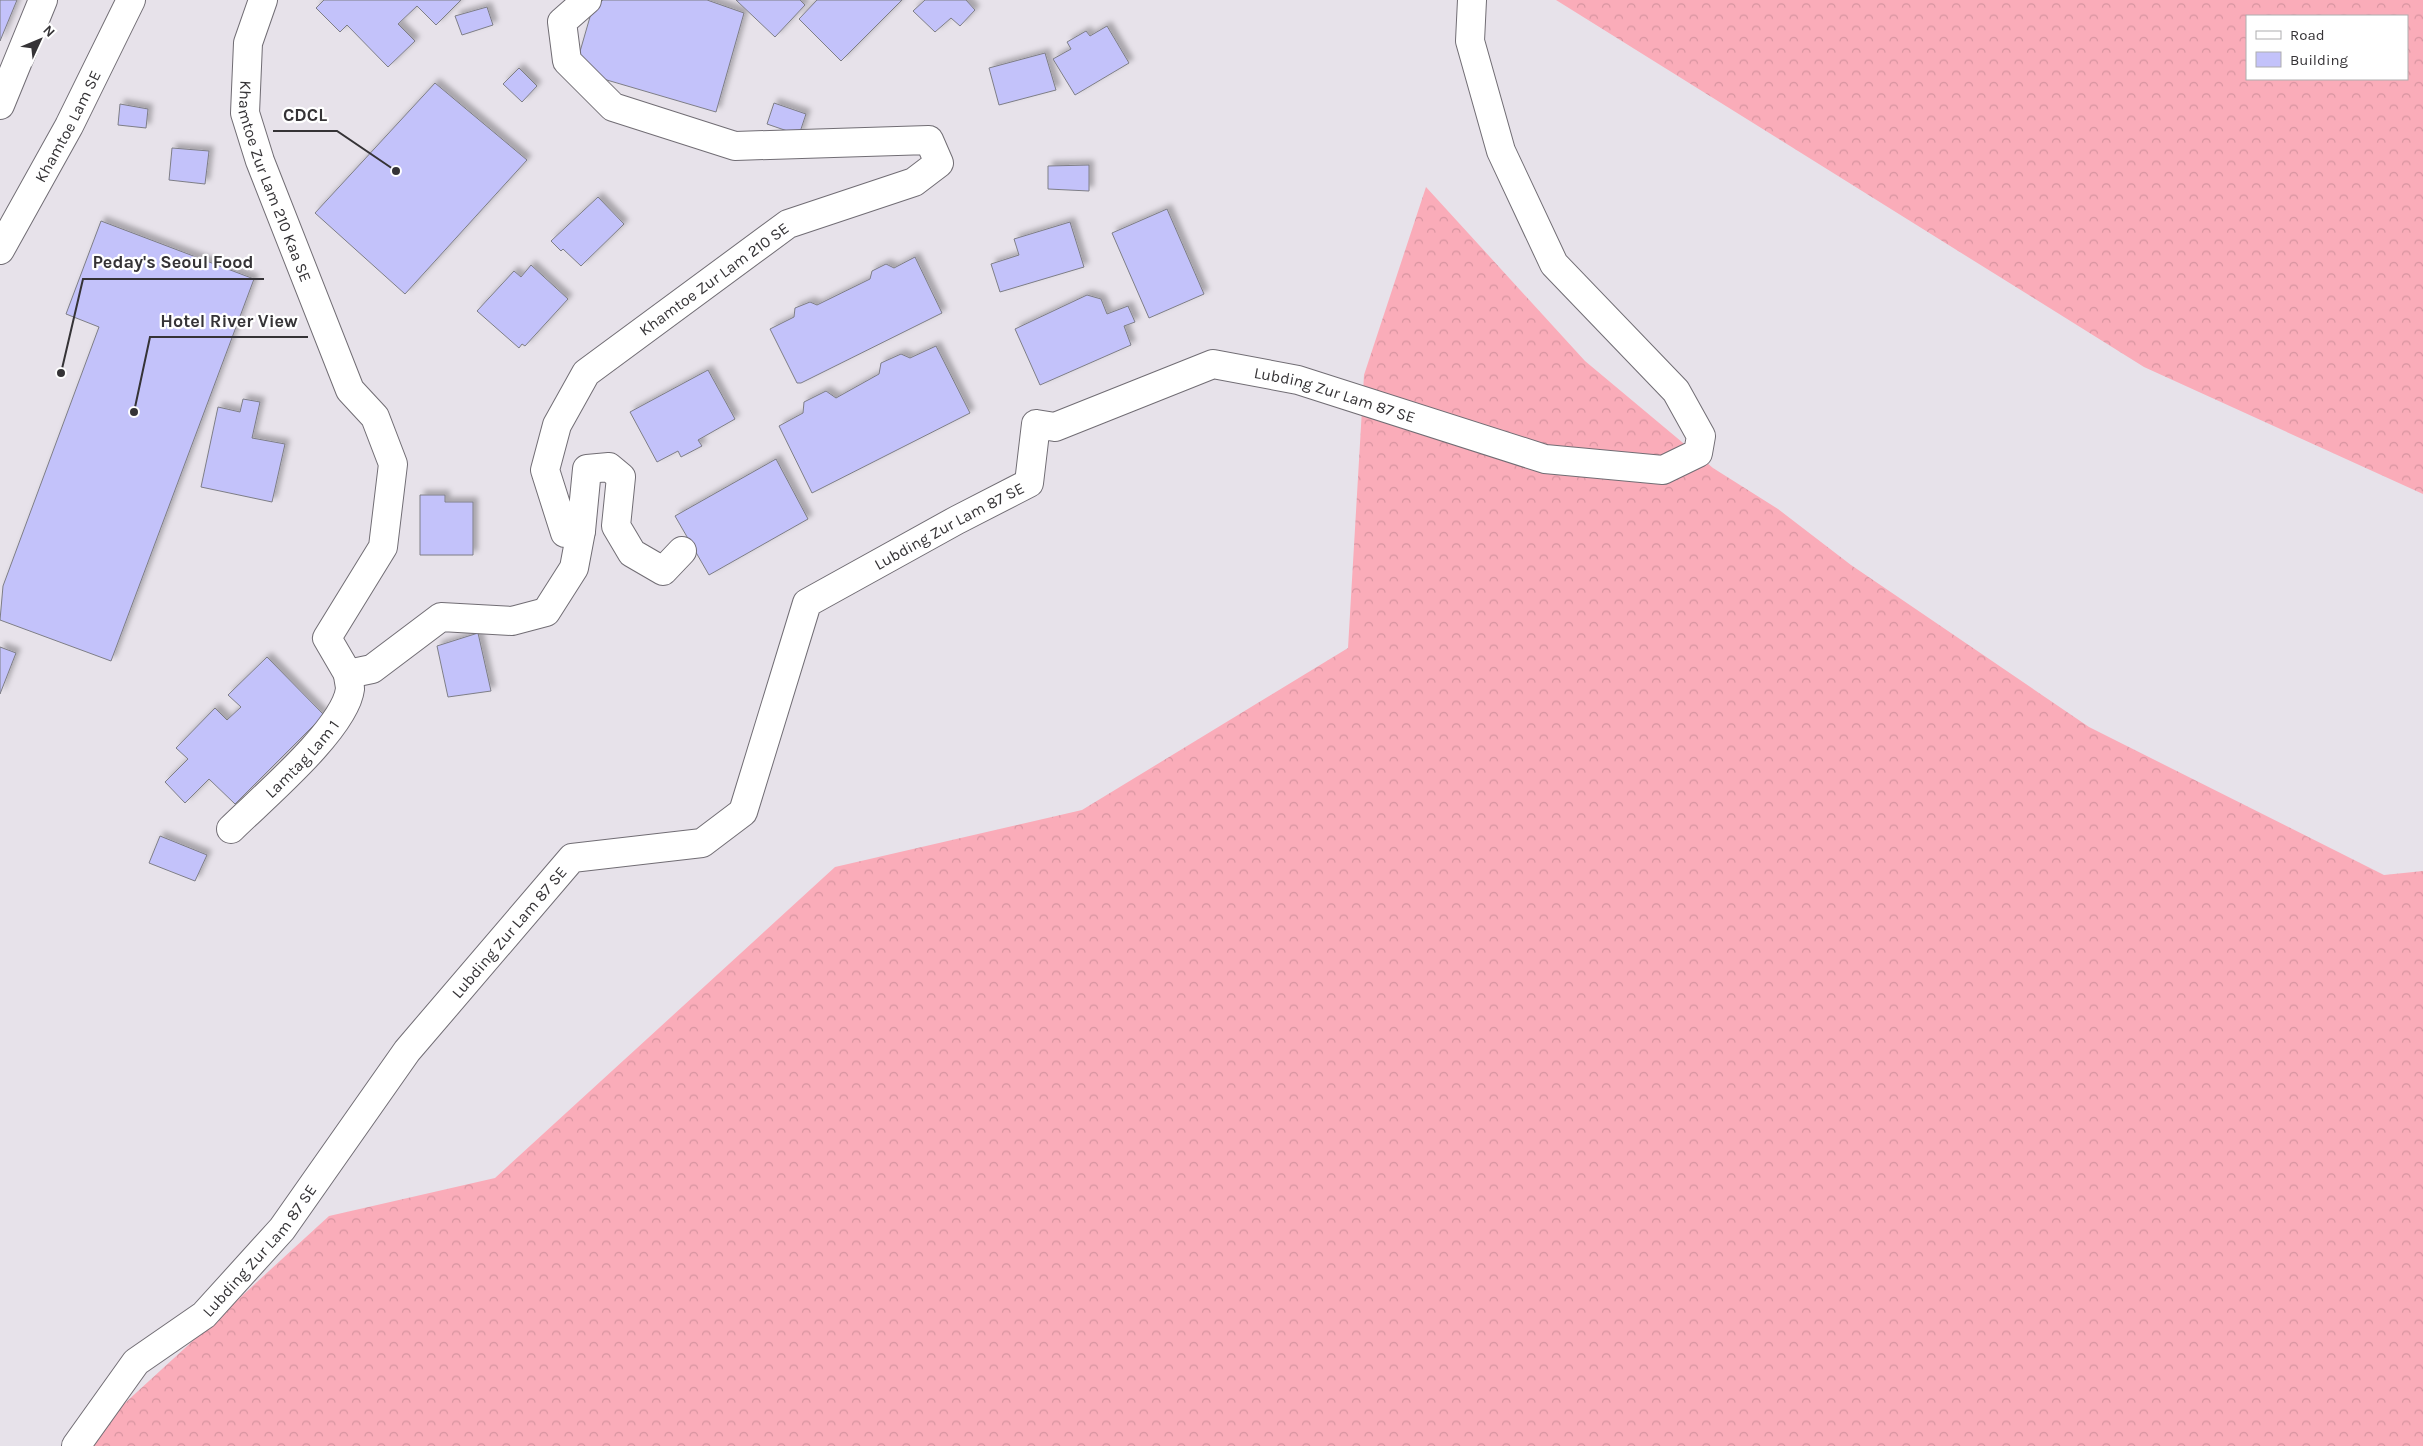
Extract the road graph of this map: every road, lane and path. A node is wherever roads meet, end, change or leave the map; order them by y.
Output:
1 (43, 0) edge
2 (131, 0) edge
3 (262, 0) edge
4 (587, 0) edge
5 (1472, 0) edge
6 (0, 105) edge
7 (0, 250) edge
8 (581, 531) junction
9 (682, 551) dead end
10 (348, 674) junction
11 (231, 829) dead end
12 (76, 1446) edge

1 - 6 street
2 - 7 street, Khamtoe Lam SE
3 - 10 street, Khamtoe Zur Lam 210 Kaa SE
4 - 8 street, Khamtoe Zur Lam 210 SE
5 - 12 street, Lubding Zur Lam 87 SE
8 - 9 street
8 - 10 street
10 - 11 street, Lamtag Lam 1

